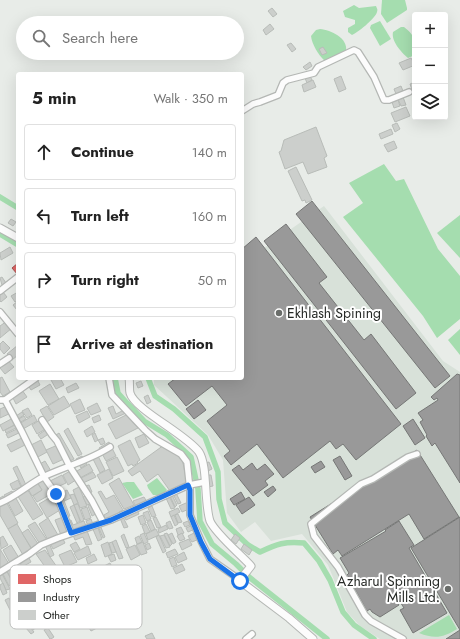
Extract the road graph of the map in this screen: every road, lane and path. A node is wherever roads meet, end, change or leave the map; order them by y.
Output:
1 (409, 92) dead end
2 (244, 110) edge
3 (0, 228) edge
4 (16, 237) edge
5 (16, 279) edge
6 (0, 291) edge
7 (0, 312) edge
8 (16, 332) edge
9 (9, 358) dead end
10 (0, 364) edge
11 (33, 380) edge
12 (109, 380) edge
13 (129, 380) edge
14 (2, 400) edge
15 (42, 420) dead end
16 (110, 447) dead end
17 (417, 454) dead end
18 (70, 467) junction
19 (44, 477) junction
20 (205, 482) junction
21 (190, 484) junction
22 (0, 503) edge
23 (103, 522) junction
24 (71, 533) junction
25 (11, 565) edge
26 (10, 566) edge
27 (0, 572) edge
28 (240, 581) junction
29 (252, 634) dead end
30 (246, 639) edge
31 (313, 639) edge
32 (403, 639) edge

1 - 2 street
3 - 4 street
5 - 6 street
7 - 8 street
9 - 10 street
11 - 14 street
12 - 21 street
13 - 20 street
14 - 19 street
15 - 18 street
16 - 18 street
17 - 32 street
18 - 19 street
18 - 23 street
19 - 22 street
19 - 24 street
20 - 21 street
20 - 28 street
21 - 23 street
21 - 28 street
23 - 24 street
24 - 25 street
26 - 27 street
28 - 31 street
29 - 30 street

